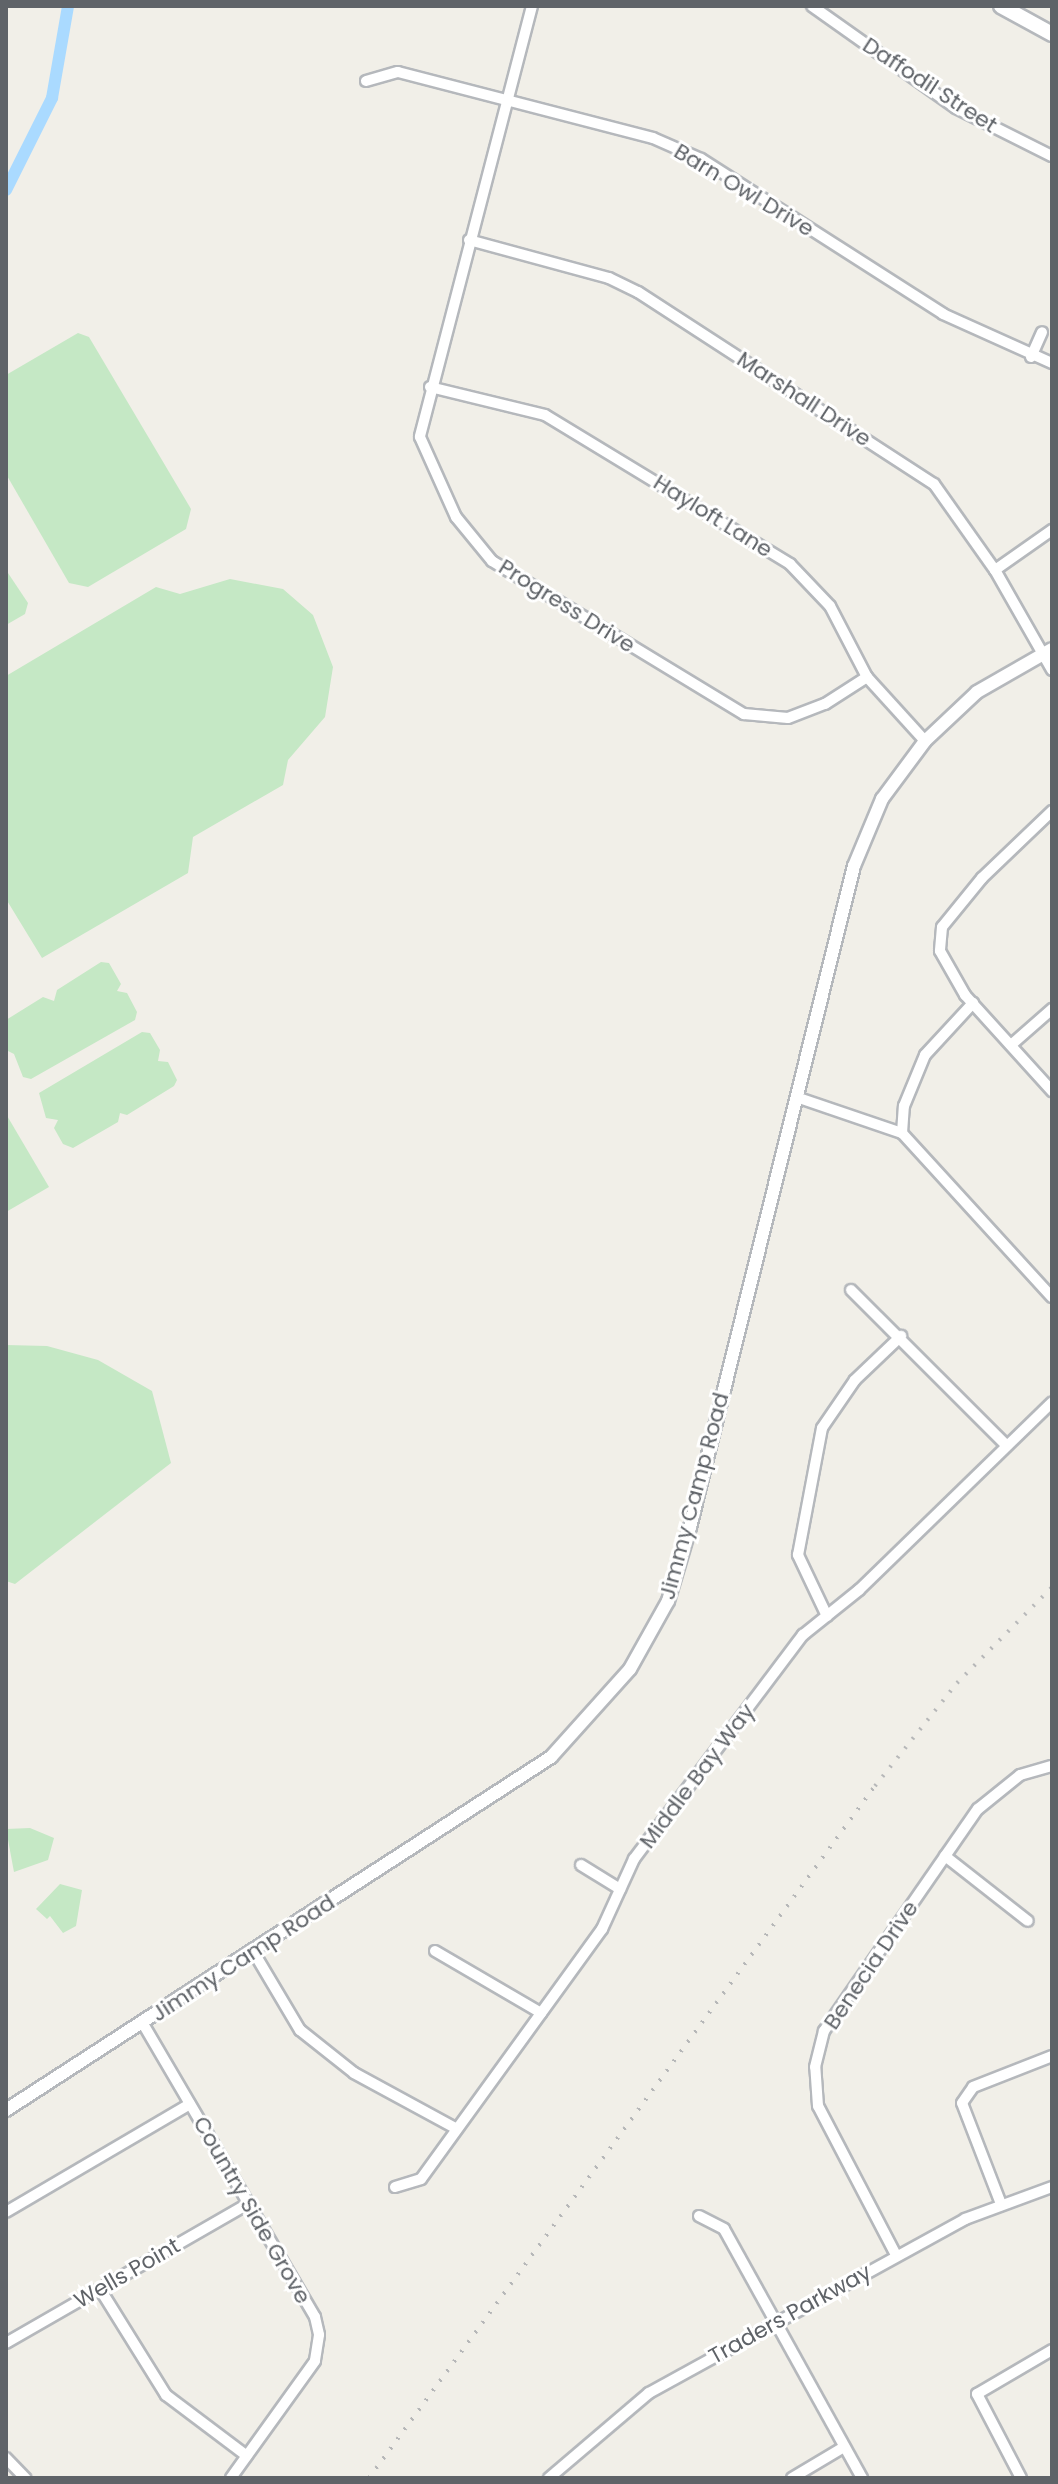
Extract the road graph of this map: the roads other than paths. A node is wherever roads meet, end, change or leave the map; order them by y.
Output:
1 (532, 6) edge
2 (812, 6) edge
3 (1001, 6) edge
4 (1052, 34) edge
5 (366, 81) dead end
6 (508, 99) junction
7 (1052, 156) edge
8 (469, 240) junction
9 (1042, 332) dead end
10 (1031, 357) junction
11 (1052, 363) edge
12 (430, 387) junction
13 (1052, 530) edge
14 (995, 570) junction
15 (1047, 652) edge
16 (1052, 670) edge
17 (867, 677) junction
18 (925, 741) junction
19 (1052, 811) edge
20 (973, 1003) junction
21 (1052, 1009) edge
22 (1011, 1045) junction
23 (1052, 1091) edge
24 (799, 1098) junction
25 (902, 1133) junction
26 (851, 1290) dead end
27 (1052, 1297) edge
28 (901, 1336) junction
29 (1052, 1402) edge
30 (1006, 1445) junction
31 (827, 1616) junction
32 (1052, 1766) edge
33 (945, 1856) junction
34 (581, 1865) dead end
35 (620, 1889) junction
36 (1028, 1921) dead end
37 (253, 1951) junction
38 (435, 1951) dead end
39 (541, 2013) junction
40 (142, 2022) junction
41 (1052, 2056) edge
42 (190, 2104) junction
43 (6, 2110) edge
44 (457, 2129) junction
45 (395, 2187) dead end
46 (1052, 2187) edge
47 (249, 2203) junction
48 (1001, 2204) junction
49 (6, 2212) edge
50 (699, 2216) dead end
51 (896, 2255) junction
52 (100, 2289) junction
53 (776, 2324) junction
54 (6, 2343) edge
55 (1052, 2350) edge
56 (844, 2447) junction
57 (247, 2456) junction
58 (6, 2458) edge
59 (25, 2478) edge
60 (231, 2478) edge
61 (549, 2478) edge
62 (792, 2478) edge
63 (862, 2478) edge
64 (1021, 2478) edge

1 - 6 street, Progress Drive
2 - 7 street, Daffodil Street
3 - 4 main road
5 - 6 street, Barn Owl Drive
6 - 8 street, Progress Drive
6 - 10 street, Barn Owl Drive
8 - 12 street, Progress Drive
8 - 14 street, Marshall Drive
9 - 10 street
10 - 11 street, Barn Owl Drive
12 - 17 street, Hayloft Lane
12 - 17 street, Progress Drive
13 - 14 street
14 - 15 street, Marshall Drive
15 - 16 street, Marshall Drive
15 - 18 street, Jimmy Camp Road
17 - 18 street, Hayloft Lane
18 - 24 street, Jimmy Camp Road
19 - 20 street
20 - 22 street
20 - 25 street
21 - 22 street
22 - 23 street
24 - 25 street
24 - 37 street, Jimmy Camp Road
25 - 27 street
26 - 28 street
28 - 30 street
28 - 31 street
29 - 30 street, Middle Bay Way
30 - 31 street, Middle Bay Way
31 - 35 street, Middle Bay Way
32 - 33 street, Benecia Drive
33 - 36 street
33 - 51 street, Benecia Drive
34 - 35 street
35 - 39 street, Middle Bay Way
37 - 40 street, Jimmy Camp Road
37 - 44 street
38 - 39 street
39 - 44 street, Middle Bay Way
40 - 42 street, Country Side Grove
40 - 43 street, Jimmy Camp Road
41 - 48 street
42 - 47 street, Country Side Grove
42 - 49 street
44 - 45 street, Middle Bay Way
46 - 48 street, Traders Parkway
47 - 52 street, Wells Point
47 - 57 street, Country Side Grove
48 - 51 street, Traders Parkway
50 - 53 street
51 - 53 street, Traders Parkway
52 - 54 street, Wells Point
52 - 57 street
53 - 56 street
53 - 61 street, Traders Parkway
55 - 64 street
56 - 62 street
56 - 63 street
57 - 60 street, Country Side Grove
58 - 59 street

